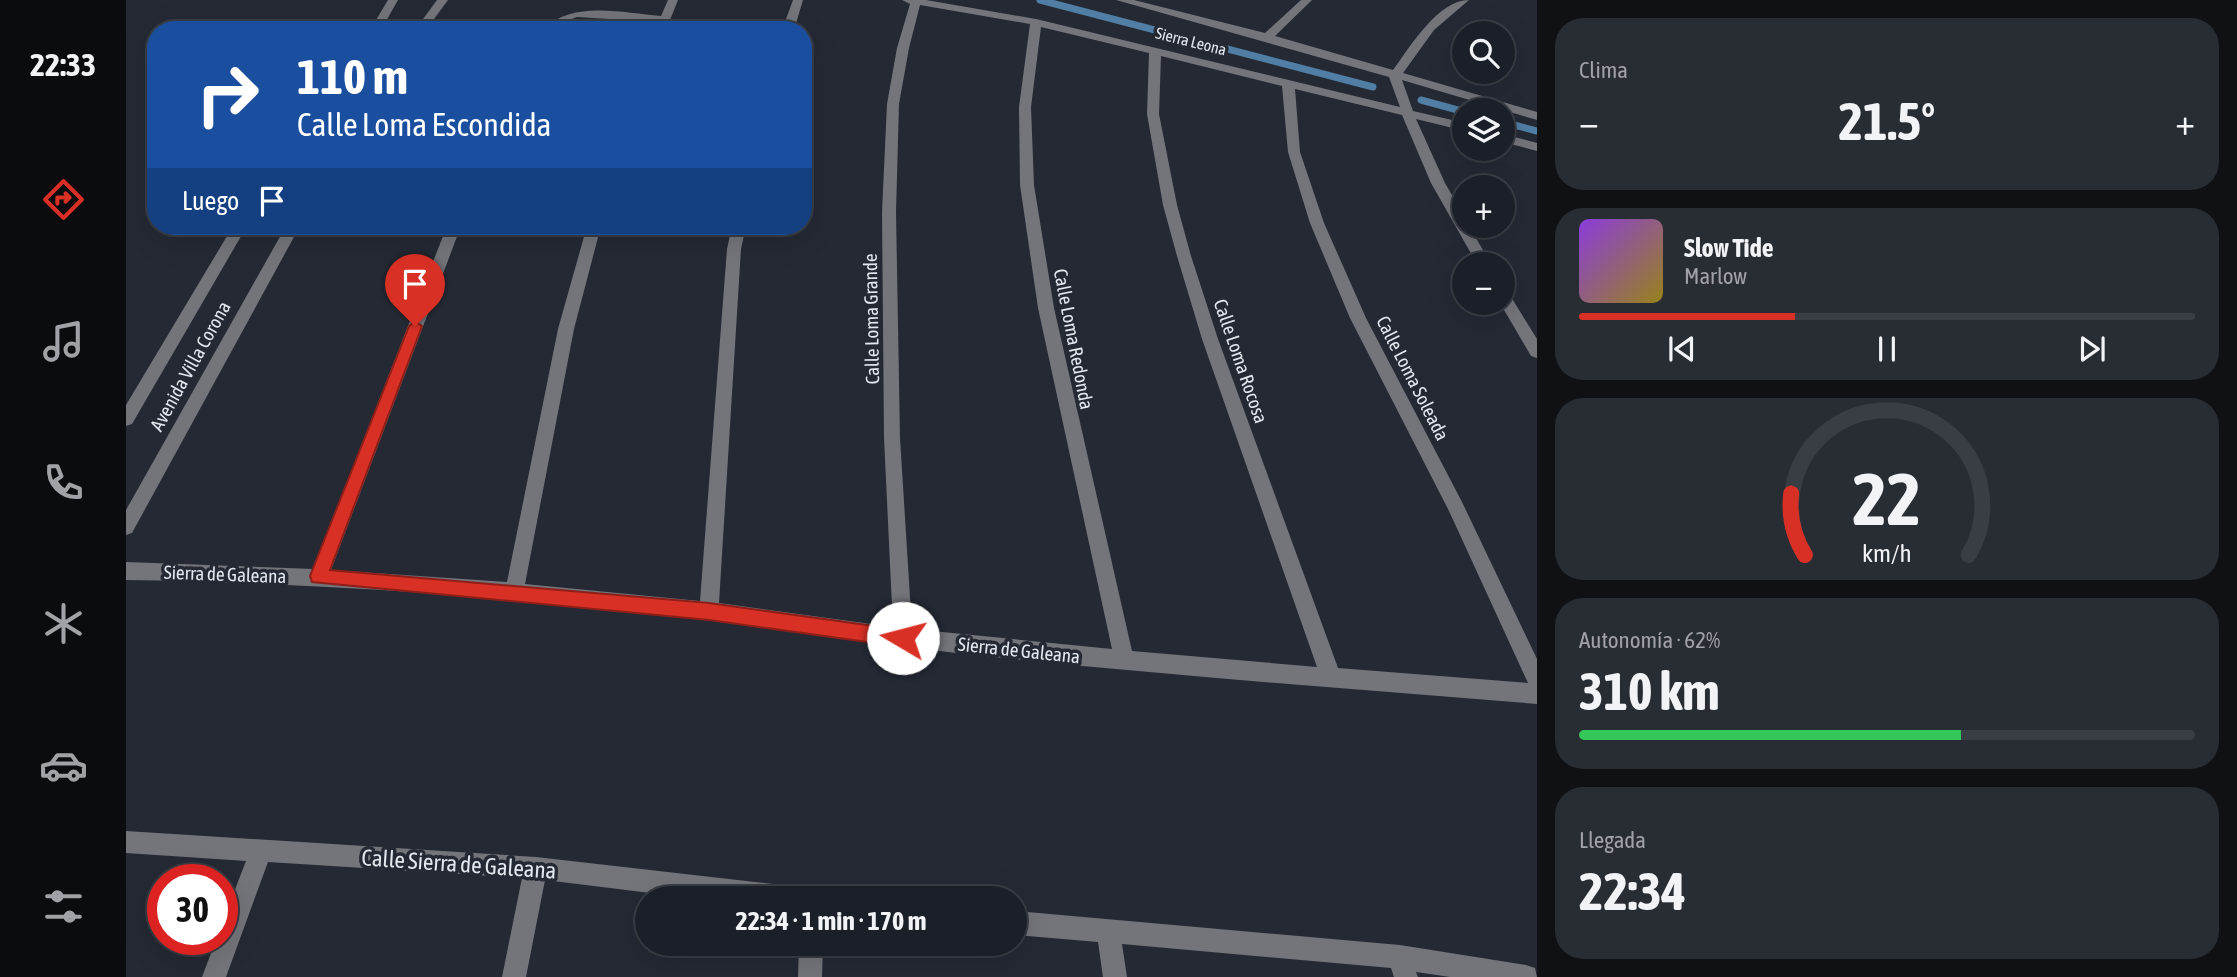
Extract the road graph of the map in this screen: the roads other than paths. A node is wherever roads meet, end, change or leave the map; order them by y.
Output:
1 (394, 0) edge
2 (443, 0) edge
3 (673, 0) edge
4 (798, 0) edge
5 (1121, 0) edge
6 (1307, 0) edge
7 (1464, 0) edge
8 (911, 1) edge
9 (1162, 4) edge
10 (381, 21) edge
11 (427, 21) edge
12 (560, 21) edge
13 (636, 21) edge
14 (663, 21) edge
15 (791, 21) edge
16 (1036, 22) junction
17 (1267, 37) junction
18 (1155, 50) junction
19 (1395, 76) junction
20 (1288, 83) junction
21 (1407, 111) junction
22 (1537, 116) edge
23 (1452, 123) edge
24 (1515, 141) edge
25 (1537, 147) edge
26 (235, 235) edge
27 (288, 235) edge
28 (451, 235) edge
29 (592, 235) edge
30 (737, 235) edge
31 (1477, 252) edge
32 (1515, 315) edge
33 (1537, 352) edge
34 (126, 419) edge
35 (126, 527) edge
36 (126, 571) edge
37 (318, 576) junction
38 (514, 593) junction
39 (709, 611) junction
40 (903, 638) junction
41 (1124, 660) junction
42 (1331, 677) junction
43 (1537, 681) edge
44 (1537, 694) edge
45 (126, 842) edge
46 (261, 850) junction
47 (536, 868) junction
48 (689, 886) edge
49 (1027, 924) edge
50 (1109, 933) junction
51 (811, 956) edge
52 (1403, 967) edge
53 (214, 977) edge
54 (514, 977) edge
55 (810, 977) edge
56 (1115, 977) edge
57 (1526, 977) edge

1 - 10 street
2 - 11 street
3 - 14 street
4 - 15 street
5 - 9 street, Sierra Leona
6 - 17 street
7 - 19 street
8 - 16 street, Sierra Leona
8 - 40 street, Calle Loma Grande
9 - 17 street, Sierra Leona
12 - 13 street
16 - 18 street, Sierra Leona
16 - 41 street, Calle Loma Redonda
17 - 19 street, Sierra Leona
18 - 20 street, Sierra Leona
18 - 42 street, Calle Loma Rocosa
19 - 21 street
19 - 22 street, Sierra Leona
20 - 21 street, Sierra Leona
20 - 43 street, Calle Loma Soleada
21 - 23 street, Sierra Leona
21 - 31 street
24 - 25 street
26 - 34 street, Avenida Villa Corona
27 - 35 street, Avenida Villa Corona
28 - 37 street
29 - 38 street
30 - 39 street
32 - 33 street
36 - 37 street, Sierra de Galeana
37 - 38 street, Sierra de Galeana
38 - 39 street, Sierra de Galeana
39 - 40 street, Sierra de Galeana
40 - 41 street, Sierra de Galeana
41 - 42 street, Sierra de Galeana
42 - 44 street, Sierra de Galeana
45 - 46 street, Calle Sierra de Galeana
46 - 47 street, Calle Sierra de Galeana
46 - 53 street
47 - 48 street, Calle Sierra de Galeana
47 - 54 street
49 - 50 street
50 - 52 street
50 - 56 street
51 - 55 street
52 - 57 street

